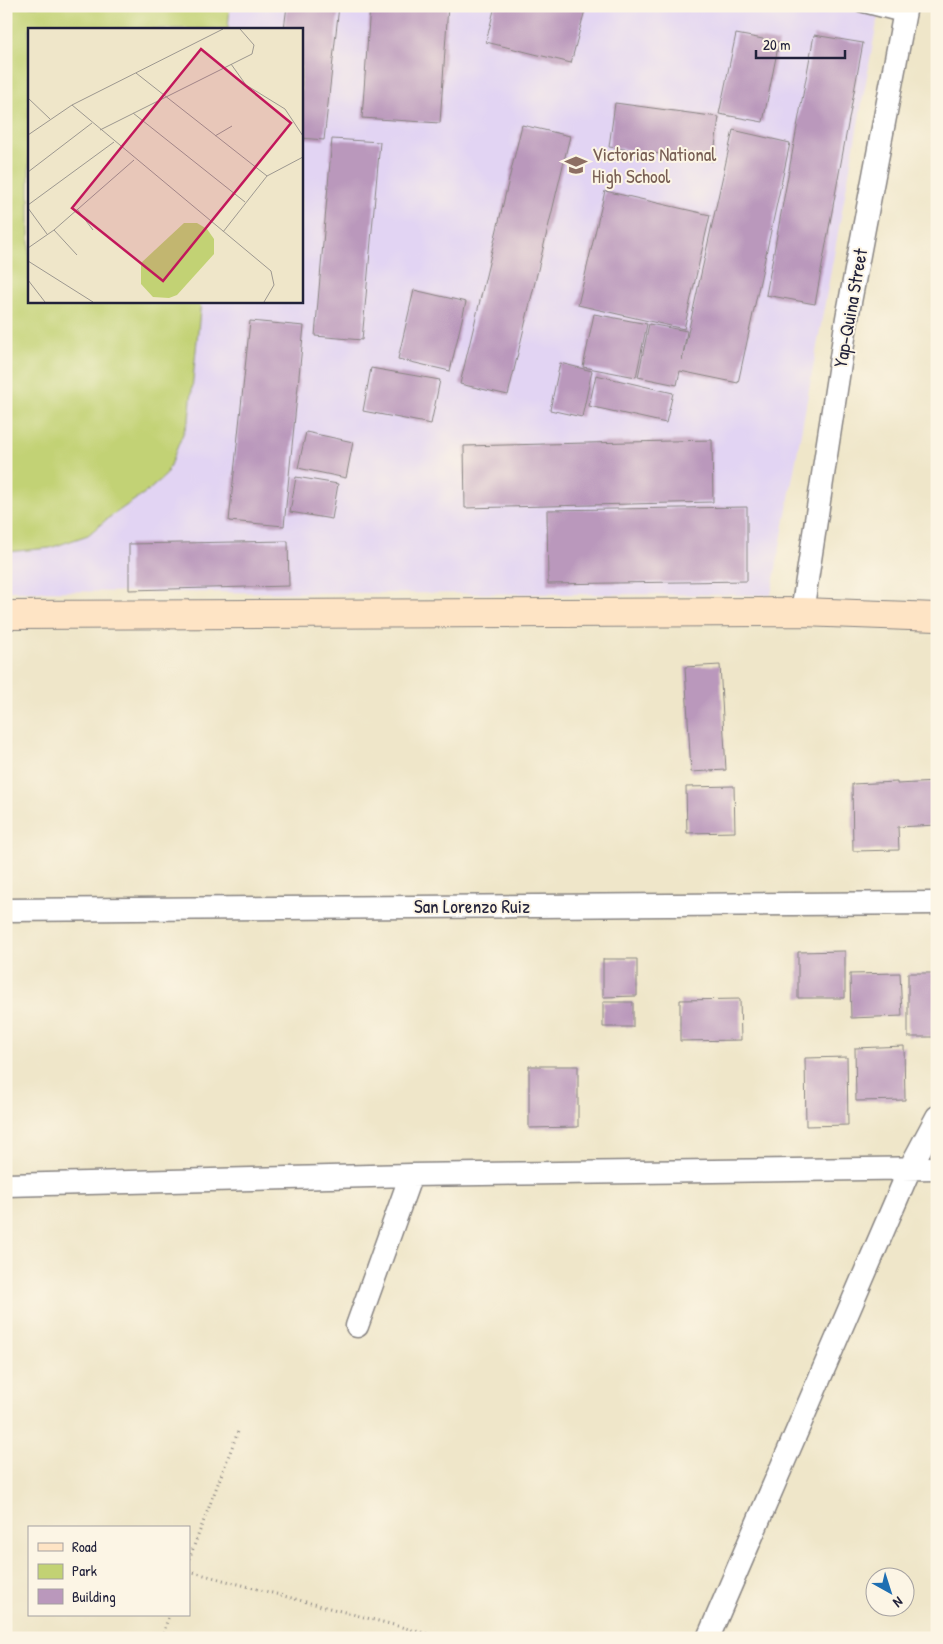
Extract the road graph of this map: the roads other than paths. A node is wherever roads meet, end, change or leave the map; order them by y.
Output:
1 (861, 6) edge
2 (905, 12) edge
3 (802, 612) junction
4 (6, 615) edge
5 (937, 617) edge
6 (937, 903) edge
7 (6, 910) edge
8 (937, 1117) edge
9 (910, 1168) junction
10 (937, 1168) edge
11 (411, 1175) junction
12 (6, 1185) edge
13 (358, 1326) dead end
14 (708, 1638) edge

1 - 2 lane
2 - 3 street, Yap-Quina Street
3 - 4 street
3 - 5 street
6 - 7 street, San Lorenzo Ruiz
8 - 9 street
9 - 10 street
9 - 11 street
9 - 14 street
11 - 12 street
11 - 13 street

